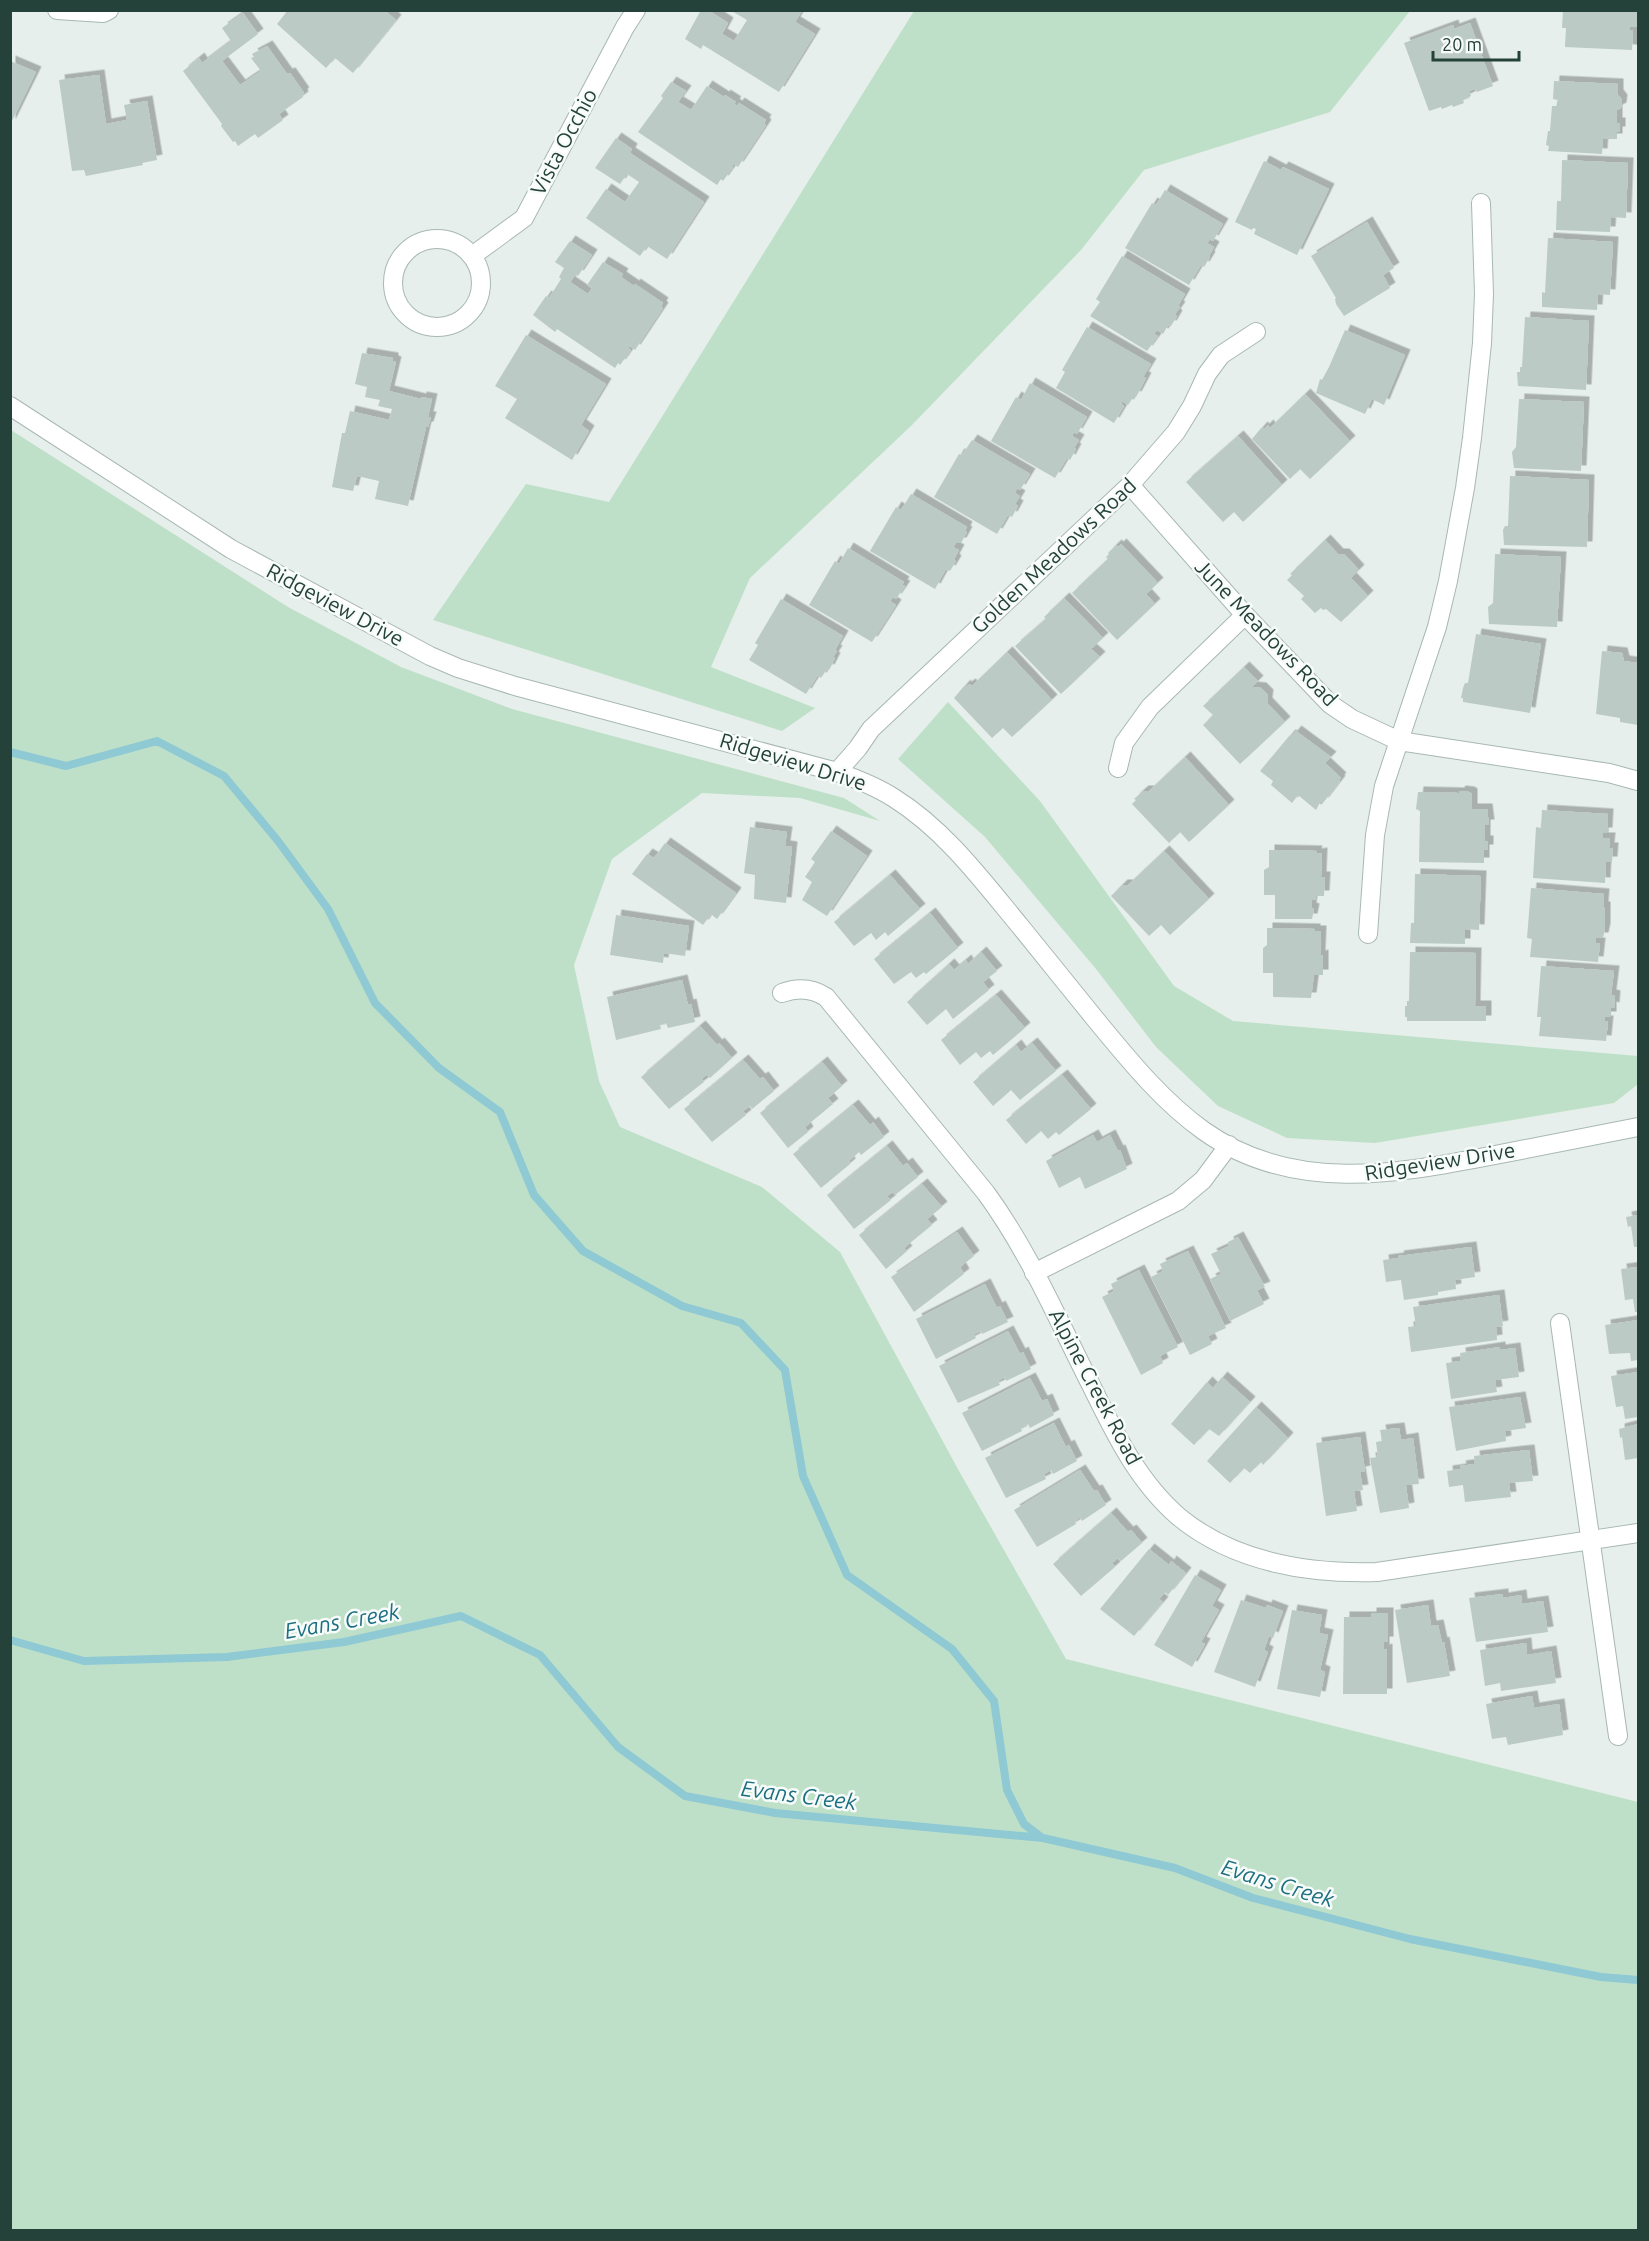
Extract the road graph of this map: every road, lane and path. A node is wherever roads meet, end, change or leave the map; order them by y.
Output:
1 (57, 10) edge
2 (109, 10) edge
3 (636, 10) edge
4 (1481, 203) dead end
5 (472, 256) junction
6 (1256, 332) dead end
7 (10, 406) edge
8 (1130, 485) junction
9 (1245, 615) junction
10 (1399, 741) junction
11 (1118, 768) dead end
12 (837, 772) junction
13 (1638, 781) edge
14 (1368, 934) dead end
15 (782, 993) dead end
16 (1638, 1127) edge
17 (1228, 1145) junction
18 (1035, 1273) junction
19 (1560, 1323) dead end
20 (1638, 1533) edge
21 (1590, 1541) junction
22 (1618, 1736) dead end

1 - 2 street
3 - 5 street, Vista Occhio
4 - 10 street
5 - 5 street
6 - 8 street, Golden Meadows Road
7 - 12 street, Ridgeview Drive
8 - 9 street, June Meadows Road
8 - 12 street, Golden Meadows Road
9 - 10 street, June Meadows Road
9 - 11 street
10 - 13 street, June Meadows Road
10 - 14 street
12 - 17 street, Ridgeview Drive
15 - 18 street, Alpine Creek Road
16 - 17 street, Ridgeview Drive
17 - 18 street
18 - 21 street, Alpine Creek Road
19 - 21 street
20 - 21 street, Alpine Creek Road
21 - 22 street

